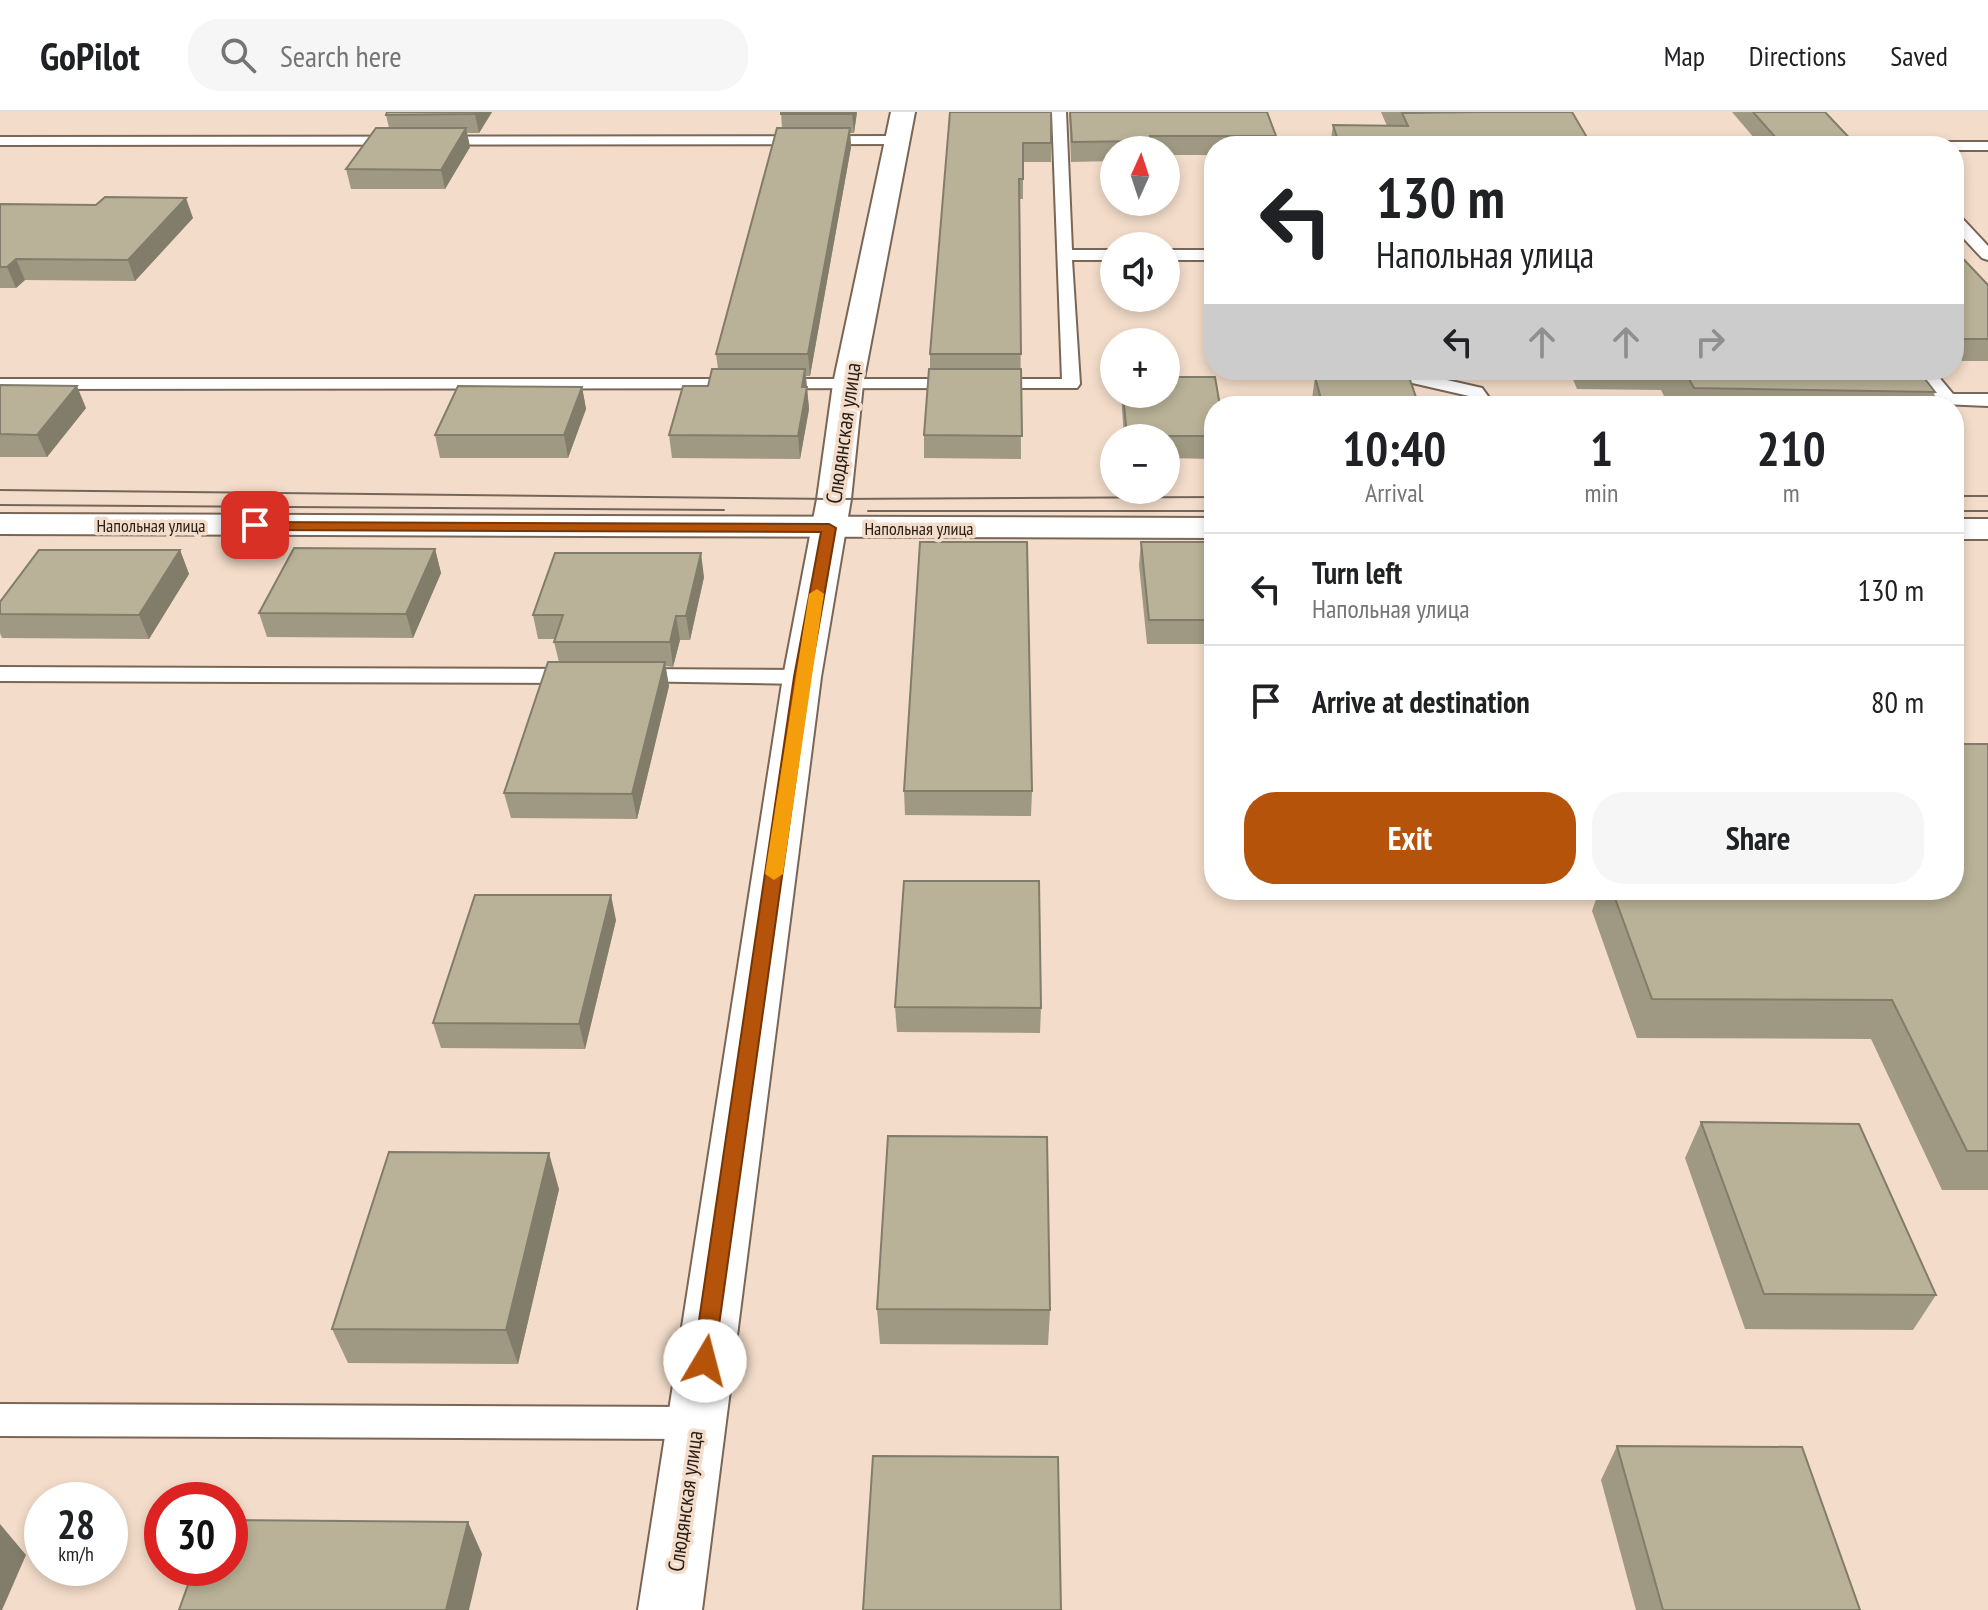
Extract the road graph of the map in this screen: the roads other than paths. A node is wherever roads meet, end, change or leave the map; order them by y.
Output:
1 (1059, 112) edge
2 (900, 126) edge
3 (0, 141) edge
4 (1964, 146) edge
5 (1988, 146) edge
6 (1964, 230) edge
7 (1064, 255) junction
8 (1100, 255) edge
9 (1180, 255) edge
10 (1204, 255) edge
11 (1988, 255) edge
12 (1423, 380) edge
13 (1932, 380) edge
14 (0, 384) edge
15 (848, 384) junction
16 (1478, 396) edge
17 (1945, 396) edge
18 (1964, 400) edge
19 (1988, 400) edge
20 (0, 524) edge
21 (829, 528) junction
22 (1204, 528) edge
23 (1964, 529) edge
24 (1988, 529) edge
25 (0, 674) edge
26 (802, 677) junction
27 (0, 1420) edge
28 (696, 1423) junction
29 (670, 1610) edge

1 - 7 lane
2 - 3 lane
2 - 15 street, Слюдянская улица
4 - 5 lane
6 - 11 lane
7 - 8 lane
7 - 15 lane
9 - 10 lane
12 - 16 lane
13 - 17 lane
14 - 15 lane
15 - 21 street, Слюдянская улица
18 - 19 lane
20 - 21 street, Напольная улица
21 - 22 street, Напольная улица
21 - 26 street, Слюдянская улица
23 - 24 street
25 - 26 lane
26 - 28 street, Слюдянская улица
27 - 28 lane
28 - 29 street, Слюдянская улица

